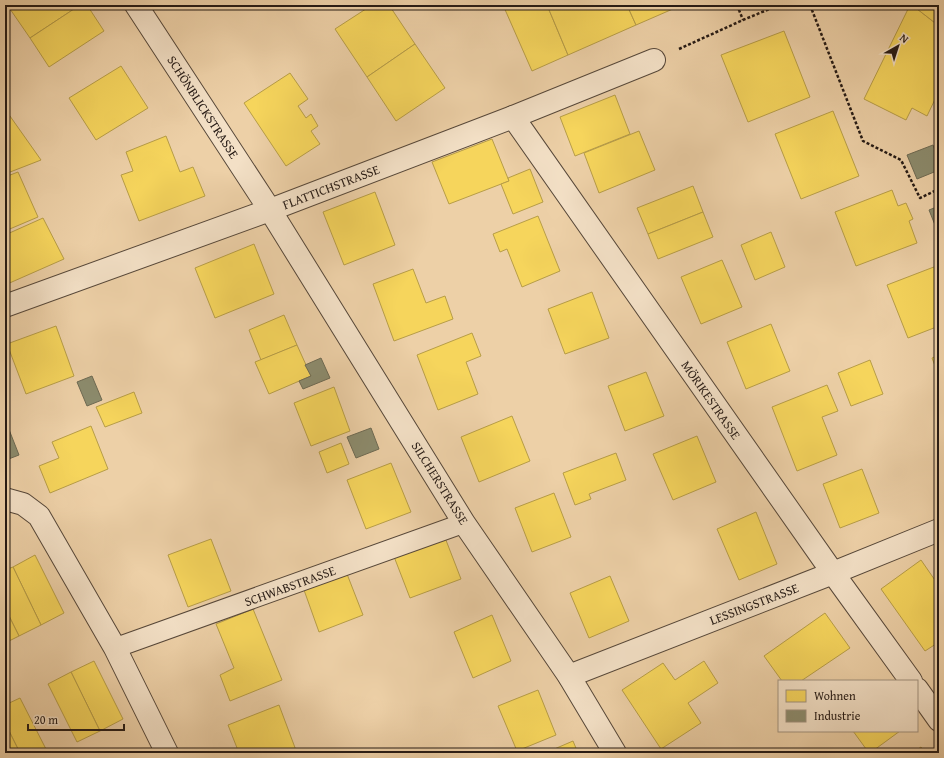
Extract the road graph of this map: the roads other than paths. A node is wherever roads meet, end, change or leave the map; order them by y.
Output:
1 (136, 5) edge
2 (654, 60) road end
3 (513, 117) junction
4 (270, 210) junction
5 (5, 306) edge
6 (5, 499) edge
7 (464, 523) junction
8 (939, 530) edge
9 (833, 573) junction
10 (115, 648) junction
11 (569, 676) junction
12 (910, 680) edge
13 (918, 690) edge
14 (939, 720) edge
15 (167, 753) edge
16 (615, 753) edge

1 - 4 street, SCHÖNBLICKSTRASSE
2 - 3 street, FLATTICHSTRASSE
3 - 4 street, FLATTICHSTRASSE
3 - 9 street, MÖRIKESTRASSE
4 - 5 street, FLATTICHSTRASSE
4 - 7 street, SILCHERSTRASSE
6 - 10 street
7 - 10 lane, SCHWABSTRASSE
7 - 11 street, SILCHERSTRASSE
8 - 9 street, LESSINGSTRASSE
9 - 11 street, LESSINGSTRASSE
9 - 12 street, MÖRIKESTRASSE
10 - 15 street
11 - 16 street, SILCHERSTRASSE
13 - 14 street

